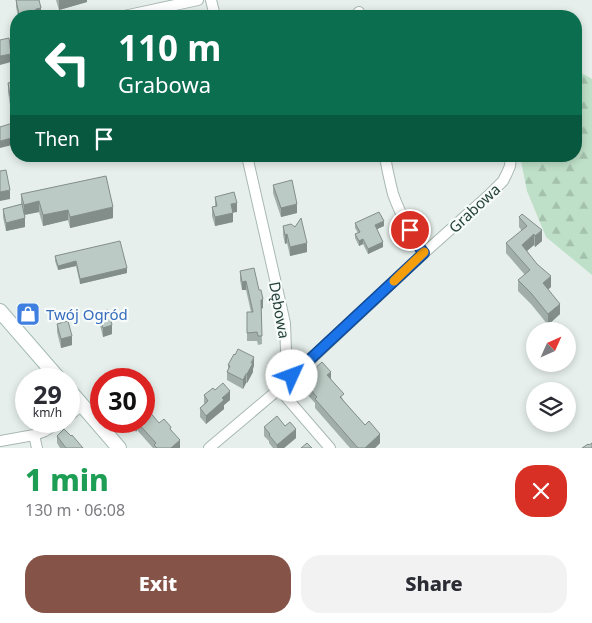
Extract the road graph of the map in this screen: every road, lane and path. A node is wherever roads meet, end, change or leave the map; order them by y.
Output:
1 (198, 0) edge
2 (152, 10) edge
3 (248, 162) edge
4 (385, 162) edge
5 (510, 162) edge
6 (424, 253) junction
7 (0, 311) edge
8 (49, 368) edge
9 (279, 389) junction
10 (80, 403) edge
11 (82, 405) joint
12 (40, 433) edge
13 (34, 435) junction
14 (0, 441) edge
15 (37, 448) edge
16 (119, 448) edge
17 (209, 448) edge
18 (330, 448) edge

1 - 2 street
3 - 9 street, Dębowa
4 - 6 street
5 - 6 street, Grabowa
6 - 9 street, Grabowa
7 - 8 street
9 - 17 street, Grabowa
9 - 18 street
10 - 11 street
11 - 16 street
12 - 13 street
13 - 14 street
13 - 15 street

